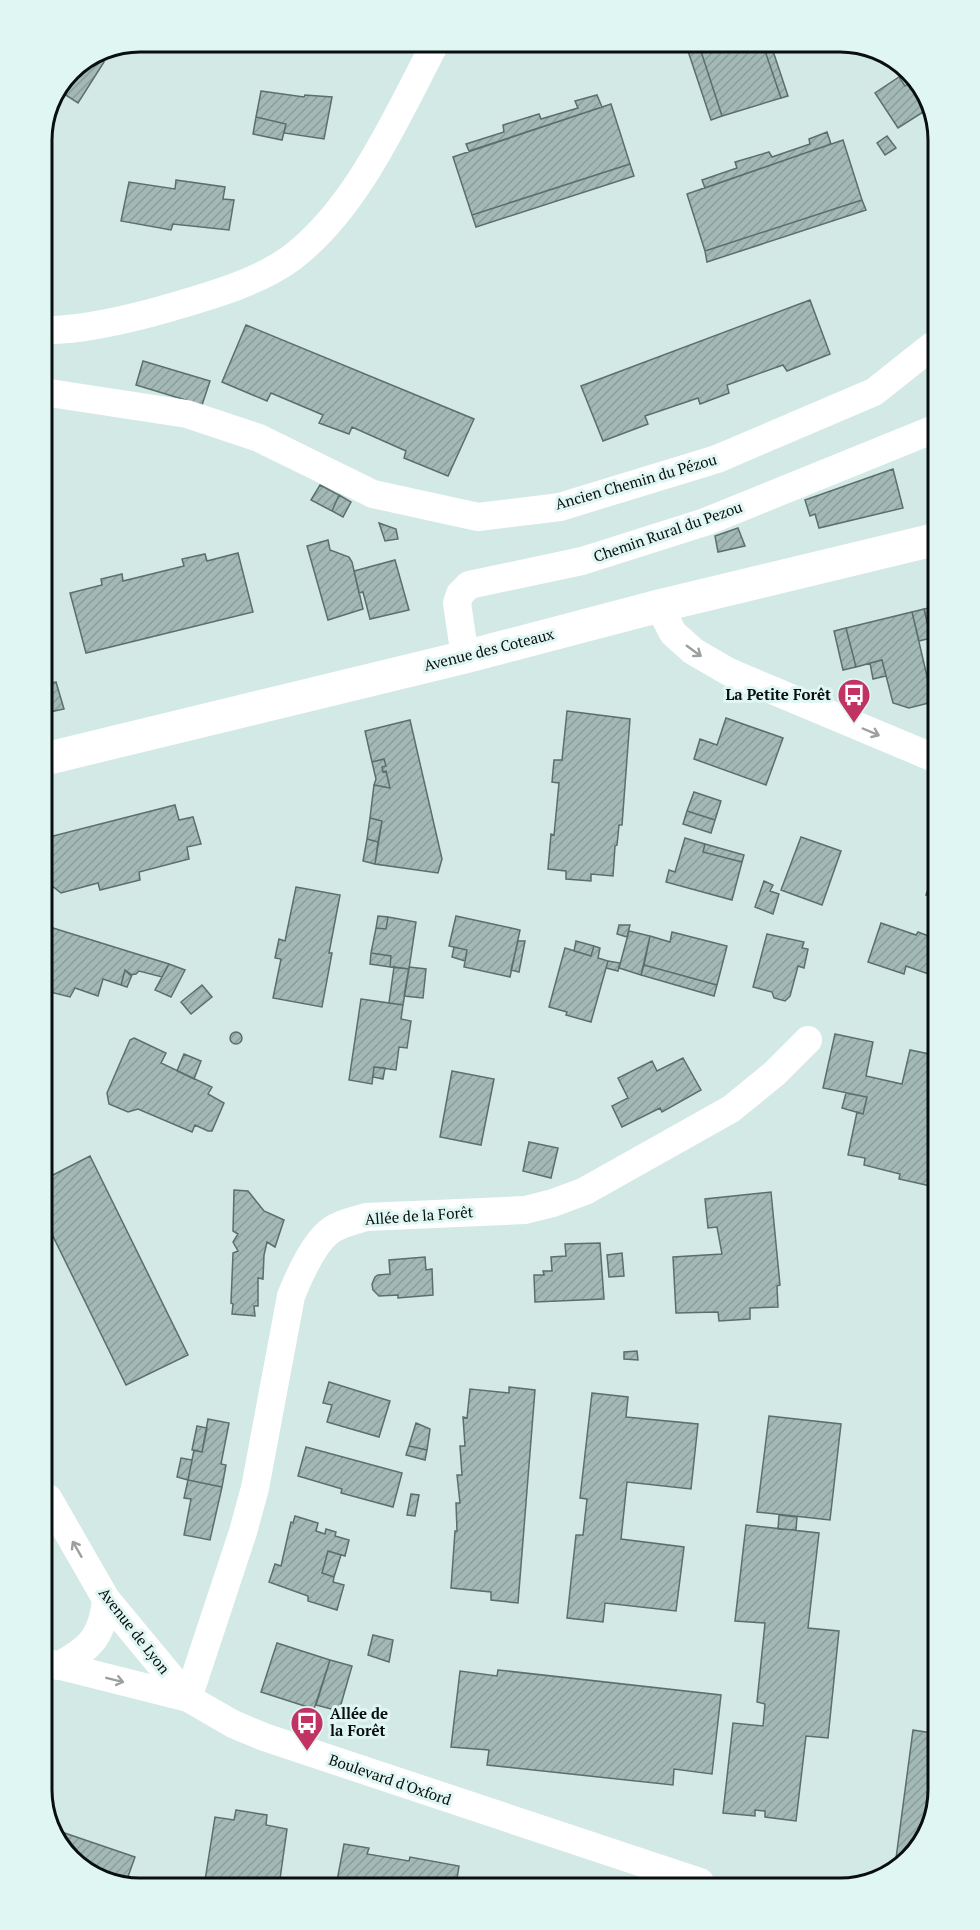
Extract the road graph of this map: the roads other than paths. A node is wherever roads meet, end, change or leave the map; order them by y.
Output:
1 (430, 53) edge
2 (53, 329) edge
3 (928, 349) edge
4 (53, 394) edge
5 (928, 432) edge
6 (928, 541) edge
7 (658, 606) junction
8 (465, 657) junction
9 (928, 756) edge
10 (52, 758) edge
11 (808, 1040) dead end
12 (52, 1505) edge
13 (106, 1599) junction
14 (53, 1665) edge
15 (188, 1698) junction
16 (687, 1878) edge

1 - 2 street
3 - 4 street, Ancien Chemin du Pézou
5 - 8 street, Chemin Rural du Pezou
6 - 7 main road, Avenue des Coteaux
7 - 8 main road, Avenue des Coteaux
7 -> 9 street
8 - 10 main road, Avenue des Coteaux
11 - 15 street, Allée de la Forêt
13 -> 12 street, Avenue de Lyon
13 - 14 street
13 - 15 street, Avenue de Lyon
14 -> 15 street, Boulevard d'Oxford
15 - 16 street, Boulevard d'Oxford

